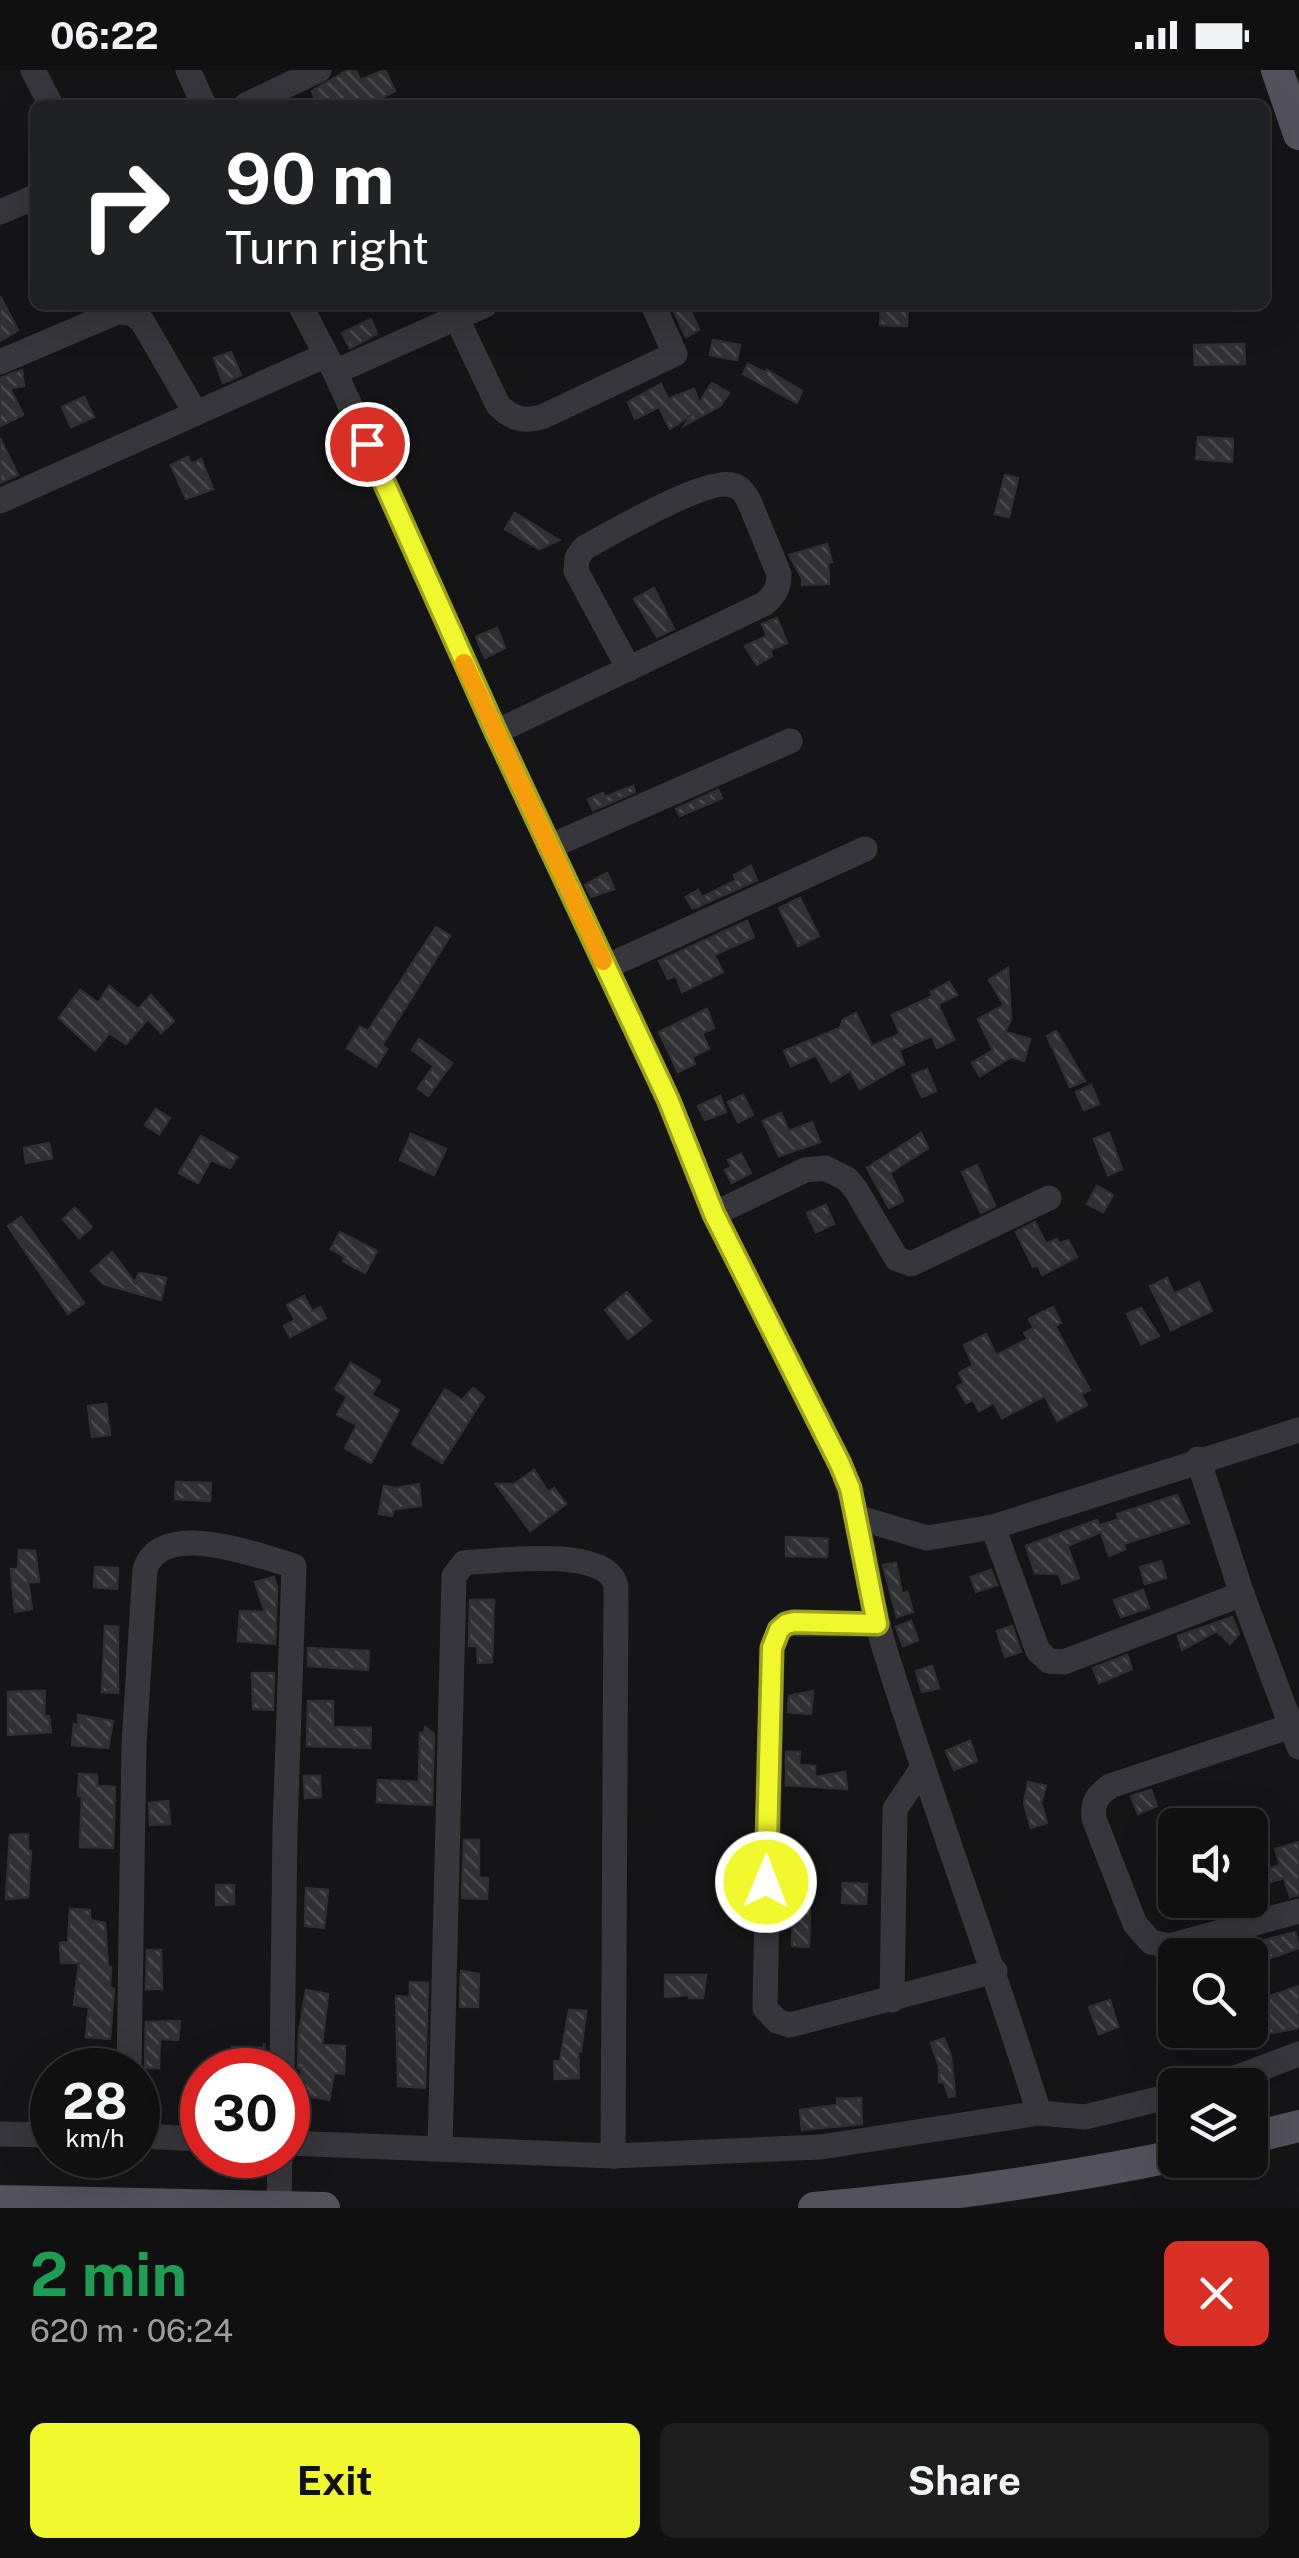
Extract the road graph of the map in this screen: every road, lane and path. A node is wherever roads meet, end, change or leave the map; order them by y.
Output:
1 (33, 70) edge
2 (188, 70) edge
3 (319, 70) edge
4 (1277, 70) edge
5 (48, 100) edge
6 (202, 100) edge
7 (256, 100) edge
8 (1299, 134) edge
9 (30, 199) edge
10 (0, 212) edge
11 (303, 310) edge
12 (474, 310) edge
13 (655, 310) edge
14 (457, 319) junction
15 (0, 362) edge
16 (330, 364) junction
17 (194, 412) junction
18 (0, 501) edge
19 (629, 668) junction
20 (496, 732) junction
21 (790, 741) dead end
22 (549, 847) junction
23 (865, 848) dead end
24 (606, 968) junction
25 (1049, 1198) dead end
26 (714, 1214) junction
27 (1299, 1430) edge
28 (1198, 1460) junction
29 (856, 1516) junction
30 (993, 1527) junction
31 (1242, 1594) junction
32 (877, 1624) junction
33 (1295, 1736) edge
34 (922, 1769) junction
35 (1299, 1911) edge
36 (996, 1971) junction
37 (892, 2000) junction
38 (130, 2048) edge
39 (282, 2048) edge
40 (1299, 2054) edge
41 (1262, 2068) edge
42 (1158, 2099) edge
43 (1040, 2114) junction
44 (1299, 2126) edge
45 (0, 2134) edge
46 (1268, 2134) edge
47 (30, 2135) edge
48 (310, 2144) edge
49 (440, 2148) junction
50 (613, 2156) junction
51 (1158, 2159) edge
52 (279, 2178) edge
53 (0, 2201) edge
54 (278, 2207) edge
55 (324, 2208) edge
56 (814, 2208) edge

1 - 5 street
2 - 6 street
3 - 7 street
4 - 8 main road
9 - 10 street
11 - 16 street
12 - 14 street
13 - 14 street
14 - 16 street
15 - 17 street
16 - 17 street
16 - 20 street
17 - 18 street
19 - 19 street
19 - 20 street
20 - 22 street
21 - 22 street
22 - 24 street
23 - 24 street
24 - 26 street
25 - 26 street
26 - 29 street
27 - 28 street
28 - 30 street
28 - 31 street
29 - 30 street
29 - 32 street
30 - 31 street
31 - 33 street
32 - 34 street
32 - 37 street
33 - 35 street
34 - 36 street
34 - 37 street
36 - 37 street
36 - 43 street
38 - 39 street
40 - 41 street
42 - 43 street
43 - 50 street
44 - 46 main road
45 - 47 street
48 - 49 street
49 - 50 street
49 - 50 street
51 - 56 main road
52 - 54 street
53 - 54 main road
54 - 55 main road

